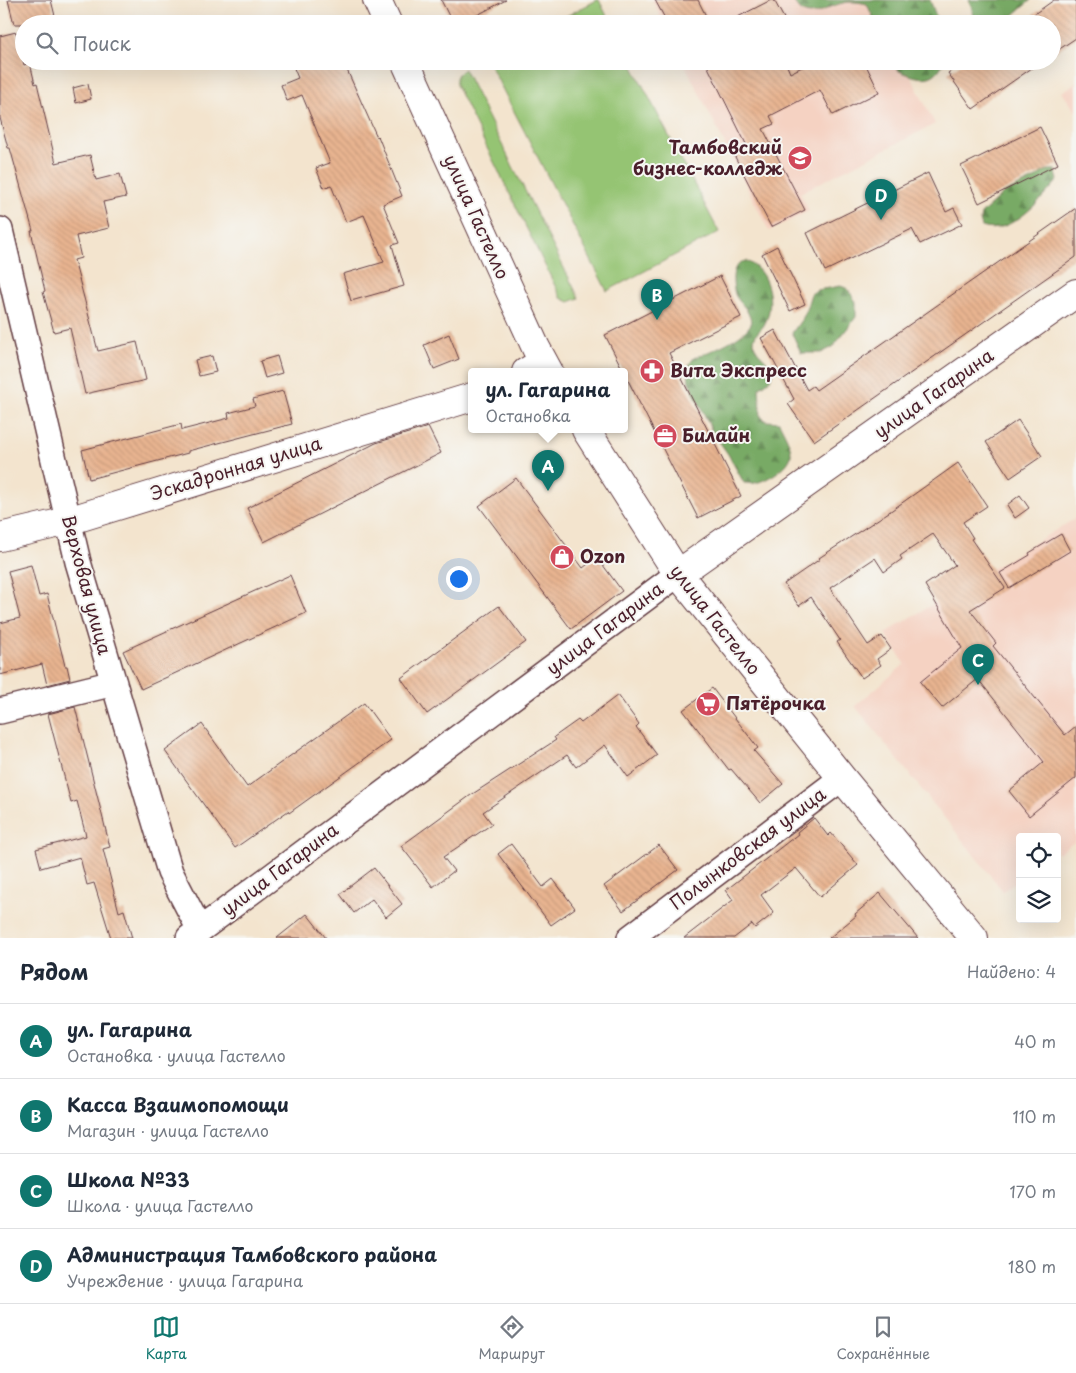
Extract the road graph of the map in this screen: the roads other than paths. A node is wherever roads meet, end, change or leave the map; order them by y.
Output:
1 (377, 0) edge
2 (384, 15) edge
3 (409, 70) edge
4 (0, 230) edge
5 (1076, 293) edge
6 (539, 368) edge
7 (468, 398) edge
8 (588, 433) edge
9 (68, 521) junction
10 (0, 537) edge
11 (678, 574) junction
12 (114, 682) junction
13 (0, 711) edge
14 (842, 778) junction
15 (194, 934) edge
16 (630, 938) edge
17 (974, 938) edge

1 - 2 main road
3 - 6 main road, улица Гастелло
4 - 9 street, Верховая улица
5 - 11 main road, улица Гагарина
7 - 9 main road, Эскадронная улица
8 - 11 main road, улица Гастелло
9 - 10 main road, Эскадронная улица
9 - 12 street, Верховая улица
11 - 14 main road, улица Гастелло
11 - 15 street, улица Гагарина
12 - 13 street
12 - 15 street, Верховая улица
14 - 16 street, Полынковская улица
14 - 17 main road, улица Гастелло

